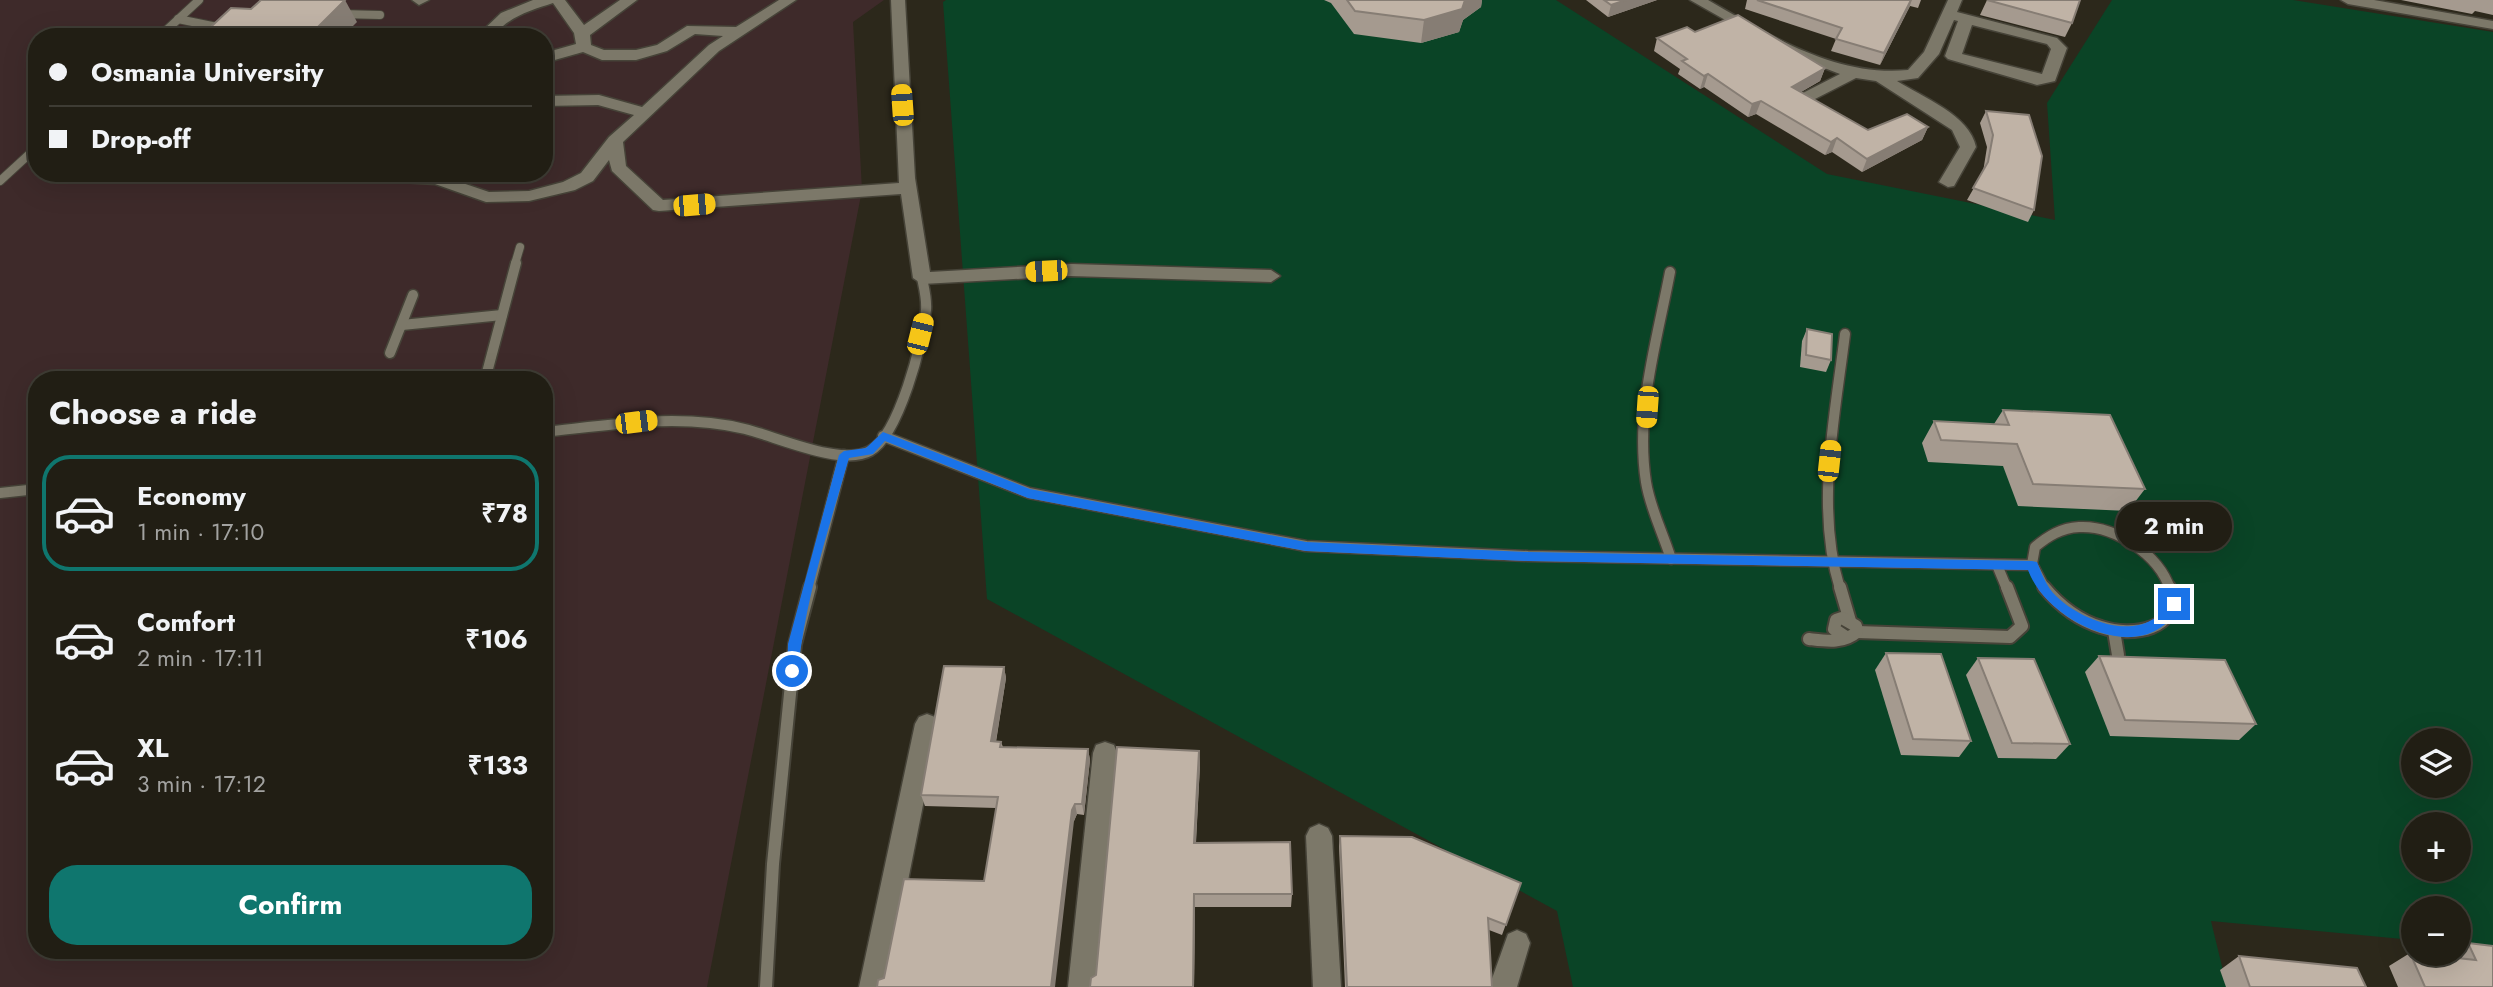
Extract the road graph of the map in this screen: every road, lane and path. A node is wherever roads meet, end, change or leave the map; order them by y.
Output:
1 (198, 0) edge
2 (549, 0) edge
3 (558, 0) edge
4 (630, 0) edge
5 (789, 0) edge
6 (898, 0) edge
7 (1697, 0) edge
8 (2348, 0) edge
9 (1952, 7) edge
10 (325, 13) edge
11 (380, 15) dead end
12 (1967, 18) junction
13 (178, 19) junction
14 (233, 22) edge
15 (2493, 25) edge
16 (168, 28) edge
17 (208, 28) edge
18 (226, 28) edge
19 (491, 28) edge
20 (739, 32) junction
21 (583, 40) junction
22 (553, 54) edge
23 (1856, 72) junction
24 (1880, 77) junction
25 (1807, 97) edge
26 (553, 101) edge
27 (646, 113) junction
28 (615, 141) junction
29 (28, 155) edge
30 (0, 181) edge
31 (447, 182) edge
32 (1948, 182) dead end
33 (908, 188) junction
34 (520, 247) dead end
35 (1670, 272) dead end
36 (1271, 276) dead end
37 (922, 278) junction
38 (414, 295) dead end
39 (502, 315) junction
40 (402, 325) junction
41 (1845, 334) dead end
42 (390, 353) dead end
43 (487, 371) edge
44 (553, 431) edge
45 (883, 436) junction
46 (844, 455) junction
47 (28, 490) edge
48 (0, 494) edge
49 (1671, 559) junction
50 (1832, 562) junction
51 (1997, 565) junction
52 (2032, 565) junction
53 (1850, 621) junction
54 (2114, 631) junction
55 (1852, 635) junction
56 (1809, 639) dead end
57 (2118, 655) edge
58 (927, 724) dead end
59 (1105, 752) dead end
60 (1319, 836) dead end
61 (1517, 943) dead end
62 (766, 987) edge
63 (873, 987) edge
64 (1082, 987) edge
65 (1327, 987) edge
66 (1503, 987) edge

1 - 13 lane
2 - 19 street
3 - 21 street
4 - 21 street
5 - 20 street
6 - 33 street
7 - 23 street
8 - 15 street
9 - 12 street
9 - 24 street
10 - 11 lane
12 - 12 street
13 - 16 lane
13 - 17 lane
14 - 18 lane
20 - 21 street
20 - 27 street
21 - 22 street
23 - 24 street
23 - 25 street
24 - 32 street
26 - 27 street
27 - 28 street
28 - 31 street
28 - 33 street
29 - 30 lane
33 - 37 street
34 - 39 lane
35 - 49 lane
36 - 37 street
37 - 45 lane
38 - 40 lane
39 - 40 lane
39 - 43 lane
40 - 42 lane
41 - 50 lane
44 - 46 lane
45 - 46 lane
45 - 49 lane
46 - 62 lane
47 - 48 lane
49 - 50 lane
50 - 51 lane
50 - 53 lane
51 - 52 lane
51 - 55 lane
52 - 54 lane
52 - 54 lane
53 - 55 lane
53 - 55 lane
54 - 57 lane
55 - 56 lane
58 - 63 street
59 - 64 street
60 - 65 street
61 - 66 street

